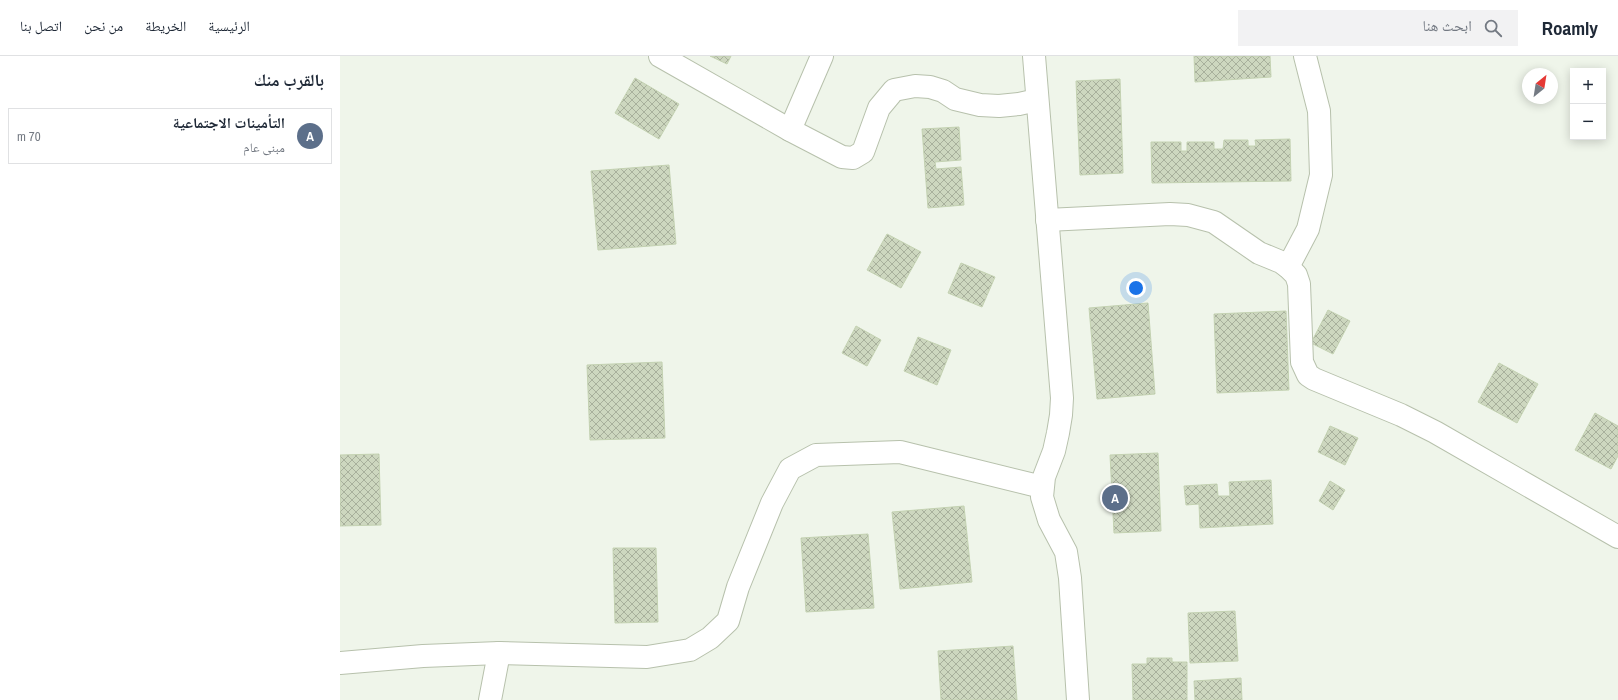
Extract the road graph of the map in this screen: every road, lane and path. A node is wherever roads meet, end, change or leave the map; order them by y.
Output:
1 (660, 56) edge
2 (822, 56) edge
3 (1034, 56) edge
4 (1305, 56) edge
5 (1037, 100) junction
6 (790, 130) junction
7 (1047, 220) junction
8 (1288, 267) junction
9 (1042, 487) junction
10 (1618, 536) edge
11 (499, 653) junction
12 (340, 663) edge
13 (490, 700) edge
14 (1078, 700) edge

1 - 6 street
2 - 6 street
3 - 5 street
4 - 8 street
5 - 6 street
5 - 7 street
7 - 8 street
7 - 9 street
8 - 10 street
9 - 11 street
9 - 14 street
11 - 12 street
11 - 13 street

